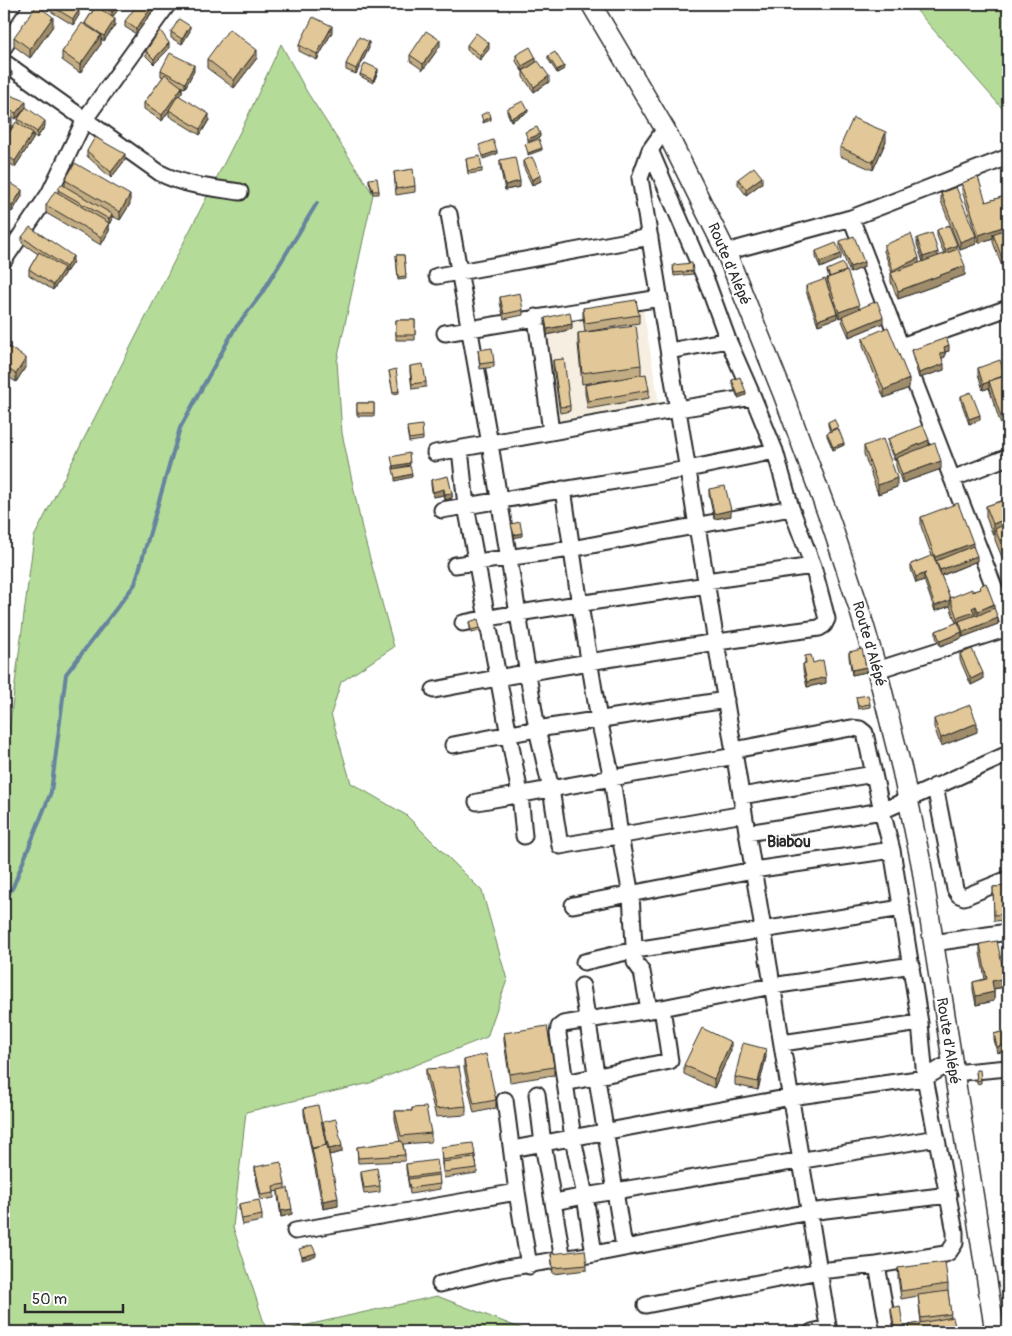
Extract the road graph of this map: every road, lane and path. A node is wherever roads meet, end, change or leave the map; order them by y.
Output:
1 (32, 4) edge
2 (168, 4) edge
3 (591, 4) edge
4 (4, 47) edge
5 (4, 62) edge
6 (85, 119) junction
7 (665, 129) junction
8 (650, 150) junction
9 (1008, 157) edge
10 (240, 192) dead end
11 (449, 214) dead end
12 (851, 218) junction
13 (650, 237) junction
14 (726, 252) junction
15 (4, 260) edge
16 (460, 273) junction
17 (437, 276) dead end
18 (660, 298) junction
19 (1008, 308) edge
20 (536, 317) junction
21 (470, 329) junction
22 (445, 333) dead end
23 (728, 340) junction
24 (901, 346) junction
25 (669, 351) junction
26 (753, 397) junction
27 (678, 409) junction
28 (551, 432) junction
29 (490, 444) junction
30 (460, 449) junction
31 (774, 451) junction
32 (435, 453) dead end
33 (1008, 457) edge
34 (688, 470) junction
35 (952, 479) junction
36 (563, 489) junction
37 (499, 500) junction
38 (466, 506) junction
39 (792, 508) junction
40 (442, 510) dead end
41 (697, 525) junction
42 (571, 549) junction
43 (508, 558) junction
44 (477, 562) junction
45 (456, 564) dead end
46 (813, 566) junction
47 (706, 583) junction
48 (580, 605) junction
49 (518, 612) junction
50 (487, 618) junction
51 (463, 623) dead end
52 (1008, 623) edge
53 (1008, 628) edge
54 (716, 641) junction
55 (590, 663) junction
56 (876, 670) junction
57 (528, 672) junction
58 (497, 678) junction
59 (434, 690) dead end
60 (726, 700) junction
61 (599, 720) junction
62 (537, 729) junction
63 (508, 734) junction
64 (453, 745) dead end
65 (734, 753) junction
66 (1008, 754) edge
67 (874, 774) junction
68 (612, 778) junction
69 (935, 786) junction
70 (551, 789) junction
71 (520, 794) junction
72 (741, 796) junction
73 (908, 799) junction
74 (477, 802) dead end
75 (882, 811) junction
76 (744, 814) junction
77 (747, 833) junction
78 (524, 836) dead end
79 (620, 836) junction
80 (892, 850) junction
81 (754, 870) junction
82 (1008, 880) edge
83 (631, 895) junction
84 (574, 905) dead end
85 (902, 908) junction
86 (763, 929) junction
87 (1008, 932) edge
88 (933, 943) junction
89 (635, 950) junction
90 (584, 962) dead end
91 (912, 965) junction
92 (582, 986) dead end
93 (772, 986) junction
94 (655, 1008) junction
95 (587, 1020) junction
96 (920, 1023) junction
97 (782, 1043) junction
98 (1008, 1068) edge
99 (952, 1069) junction
100 (596, 1076) junction
101 (925, 1078) junction
102 (565, 1083) junction
103 (537, 1094) dead end
104 (790, 1097) junction
105 (505, 1100) dead end
106 (606, 1133) junction
107 (573, 1138) junction
108 (937, 1138) junction
109 (543, 1144) junction
110 (512, 1149) junction
111 (801, 1160) junction
112 (615, 1191) junction
113 (517, 1192) junction
114 (585, 1196) junction
115 (949, 1196) junction
116 (554, 1202) junction
117 (809, 1212) junction
118 (295, 1231) dead end
119 (624, 1247) junction
120 (594, 1254) junction
121 (563, 1260) junction
122 (877, 1265) junction
123 (529, 1266) junction
124 (819, 1271) junction
125 (440, 1284) dead end
126 (646, 1306) dead end
127 (829, 1330) edge
128 (812, 1332) edge
129 (890, 1332) edge
130 (995, 1332) edge

1 - 4 street
2 - 6 street
3 - 7 main road, Route d'Alépé
5 - 6 street
6 - 10 street
6 - 15 street
7 - 8 street
7 - 14 main road, Route d'Alépé
8 - 13 street
8 - 23 street
9 - 12 street
11 - 16 street
12 - 14 street
12 - 24 street
13 - 16 street
13 - 18 street
14 - 56 main road, Route d'Alépé
16 - 17 street
16 - 21 street
18 - 20 street
18 - 25 street
19 - 24 street
20 - 21 street
20 - 28 street
21 - 22 street
21 - 29 street
23 - 25 street
23 - 26 street
24 - 35 street
25 - 27 street
26 - 27 street
26 - 31 street
27 - 28 street
27 - 34 street
28 - 29 street
29 - 30 street
29 - 37 street
30 - 32 street
30 - 38 street
31 - 34 street
31 - 39 street
33 - 35 street
34 - 36 street
34 - 41 street
35 - 52 street
36 - 37 street
36 - 42 street
37 - 38 street
37 - 43 street
38 - 40 street
38 - 44 street
39 - 41 street
39 - 46 street
41 - 42 street
41 - 47 street
42 - 43 street
42 - 48 street
43 - 44 street
43 - 49 street
44 - 45 street
44 - 50 street
46 - 47 street
46 - 54 street
47 - 48 street
47 - 54 street
48 - 49 street
48 - 55 street
49 - 50 street
49 - 57 street
50 - 51 street
50 - 58 street
53 - 56 street
54 - 55 street
54 - 60 street
55 - 57 street
55 - 61 street
56 - 73 main road, Route d'Alépé
57 - 58 street
57 - 62 street
58 - 59 street
58 - 63 street
60 - 61 street
60 - 65 street
61 - 62 street
61 - 68 street
62 - 63 street
62 - 70 street
63 - 64 street
63 - 71 street
65 - 67 street
65 - 68 street
65 - 72 street
66 - 69 street
67 - 72 street
67 - 75 street
68 - 70 street
68 - 79 street
69 - 73 street
69 - 82 street
70 - 71 street
70 - 79 street
71 - 74 street
71 - 78 street
72 - 76 street
73 - 75 street
73 - 88 main road, Route d'Alépé
75 - 77 street
75 - 80 street
76 - 77 street
76 - 79 street
77 - 81 street
79 - 83 street
80 - 81 street
80 - 85 street
81 - 83 street
81 - 86 street
83 - 84 street
83 - 89 street
85 - 86 street
85 - 91 street
86 - 89 street
86 - 93 street
87 - 88 street
88 - 99 main road, Route d'Alépé
89 - 90 street
89 - 94 street
91 - 93 street
91 - 96 street
92 - 95 street
93 - 94 street
93 - 97 street
94 - 95 street
94 - 100 street
95 - 100 street
95 - 102 street
96 - 97 street
96 - 101 street
97 - 104 street
98 - 99 street
99 - 101 street
99 - 130 main road, Route d'Alépé
100 - 102 street
100 - 106 street
101 - 104 street
101 - 108 street
102 - 107 street
103 - 109 street
104 - 106 street
104 - 111 street
105 - 110 street
106 - 107 street
106 - 112 street
107 - 109 street
107 - 114 street
108 - 111 street
108 - 115 street
109 - 110 street
109 - 116 street
110 - 113 street
111 - 112 street
111 - 117 street
112 - 114 street
112 - 119 street
113 - 118 street
113 - 123 street
114 - 116 street
114 - 120 street
115 - 117 street
115 - 122 street
116 - 121 street
117 - 119 street
117 - 124 street
119 - 120 street
120 - 121 street
121 - 123 street
122 - 124 street
122 - 129 street
123 - 125 street
124 - 126 street
124 - 127 street
127 - 128 street

